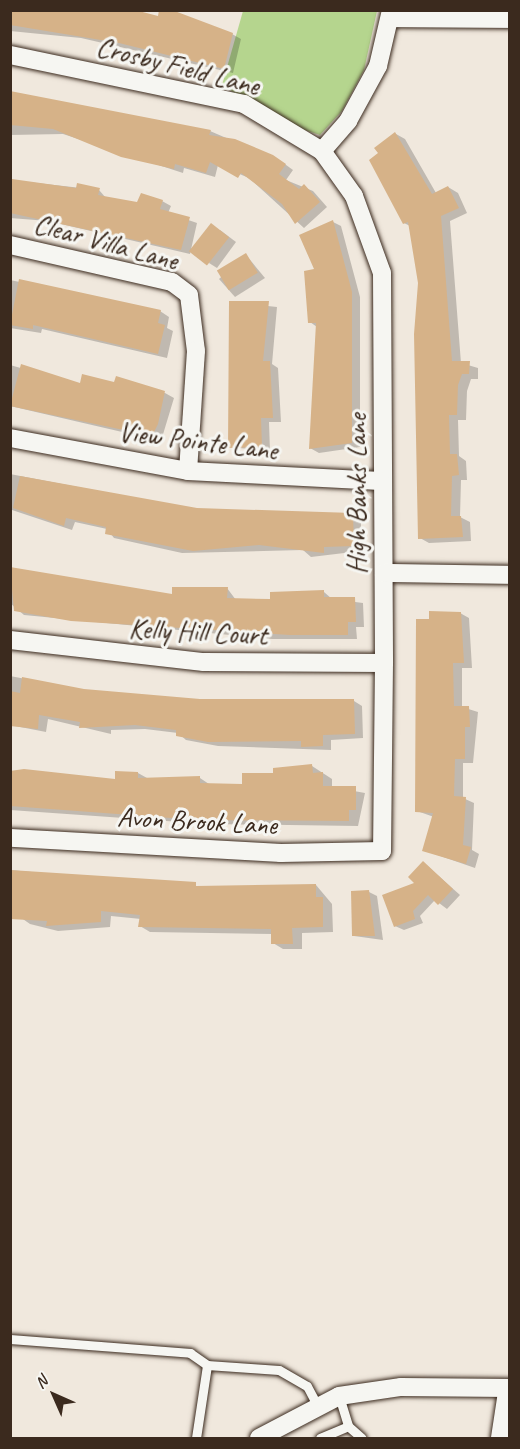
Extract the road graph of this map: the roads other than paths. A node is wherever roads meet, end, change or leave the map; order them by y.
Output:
1 (391, 14) edge
2 (510, 19) edge
3 (10, 56) edge
4 (322, 151) junction
5 (10, 245) edge
6 (10, 438) edge
7 (188, 471) junction
8 (381, 481) junction
9 (384, 573) junction
10 (510, 575) edge
11 (10, 640) edge
12 (384, 663) junction
13 (10, 838) edge
14 (382, 851) joint
15 (10, 1339) edge
16 (207, 1365) junction
17 (510, 1390) edge
18 (339, 1396) junction
19 (316, 1403) junction
20 (348, 1426) junction
21 (196, 1438) edge
22 (259, 1438) edge
23 (320, 1438) edge
24 (362, 1438) edge
25 (502, 1438) edge

1 - 2 street
1 - 4 street
3 - 4 street, Crosby Field Lane
4 - 8 street, High Banks Lane
5 - 7 street, Clear Villa Lane
6 - 7 street, View Pointe Lane
7 - 8 street, View Pointe Lane
8 - 9 street, High Banks Lane
9 - 10 street
9 - 12 street, High Banks Lane
11 - 12 street, Kelly Hill Court
12 - 14 street, High Banks Lane
13 - 14 street, Avon Brook Lane
15 - 16 lane
16 - 19 lane
16 - 21 lane
17 - 18 street
17 - 25 main road
18 - 19 street
18 - 20 lane
19 - 22 street
20 - 23 lane
20 - 24 lane

